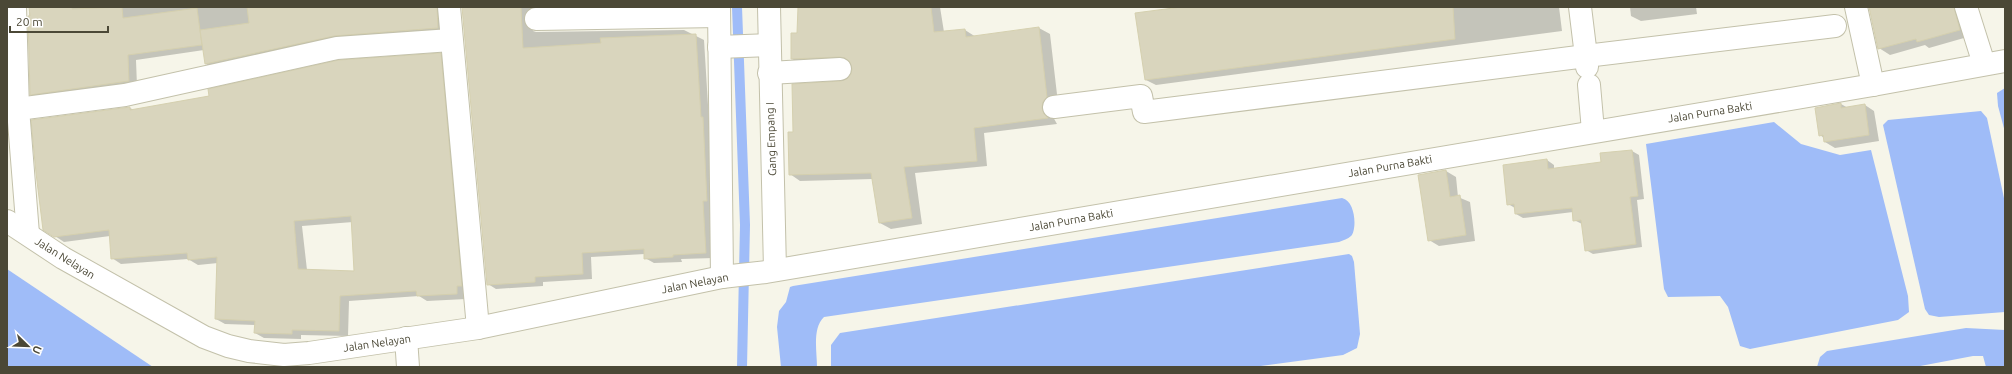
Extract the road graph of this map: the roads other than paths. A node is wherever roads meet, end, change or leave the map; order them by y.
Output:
1 (15, 7) edge
2 (449, 7) edge
3 (769, 7) edge
4 (1580, 7) edge
5 (1856, 7) edge
6 (1966, 7) edge
7 (719, 12) edge
8 (536, 19) dead end
9 (1835, 26) dead end
10 (451, 40) junction
11 (766, 45) junction
12 (727, 47) junction
13 (2005, 61) edge
14 (1984, 64) junction
15 (840, 69) dead end
16 (1587, 70) junction
17 (770, 72) junction
18 (1873, 85) junction
19 (1054, 107) dead end
20 (18, 109) junction
21 (1593, 131) junction
22 (7, 221) edge
23 (28, 234) junction
24 (771, 271) junction
25 (726, 277) junction
26 (478, 328) junction
27 (406, 338) junction
28 (408, 367) edge

1 - 20 street
2 - 10 street
3 - 11 street, Gang Empang I
4 - 16 street
5 - 18 street
6 - 14 street
7 - 8 street
7 - 12 street
9 - 16 street
10 - 20 street
10 - 26 street
11 - 12 street
11 - 17 street, Gang Empang I
12 - 25 street
13 - 14 street, Jalan Purna Bakti
14 - 18 street, Jalan Purna Bakti
15 - 17 street
16 - 19 street
16 - 21 street
17 - 24 street, Gang Empang I
18 - 21 street, Jalan Purna Bakti
20 - 23 street
21 - 24 street, Jalan Purna Bakti
22 - 23 street, Jalan Nelayan
23 - 27 street, Jalan Nelayan
24 - 25 street, Jalan Nelayan
25 - 26 street, Jalan Nelayan
26 - 27 street, Jalan Nelayan
27 - 28 street

